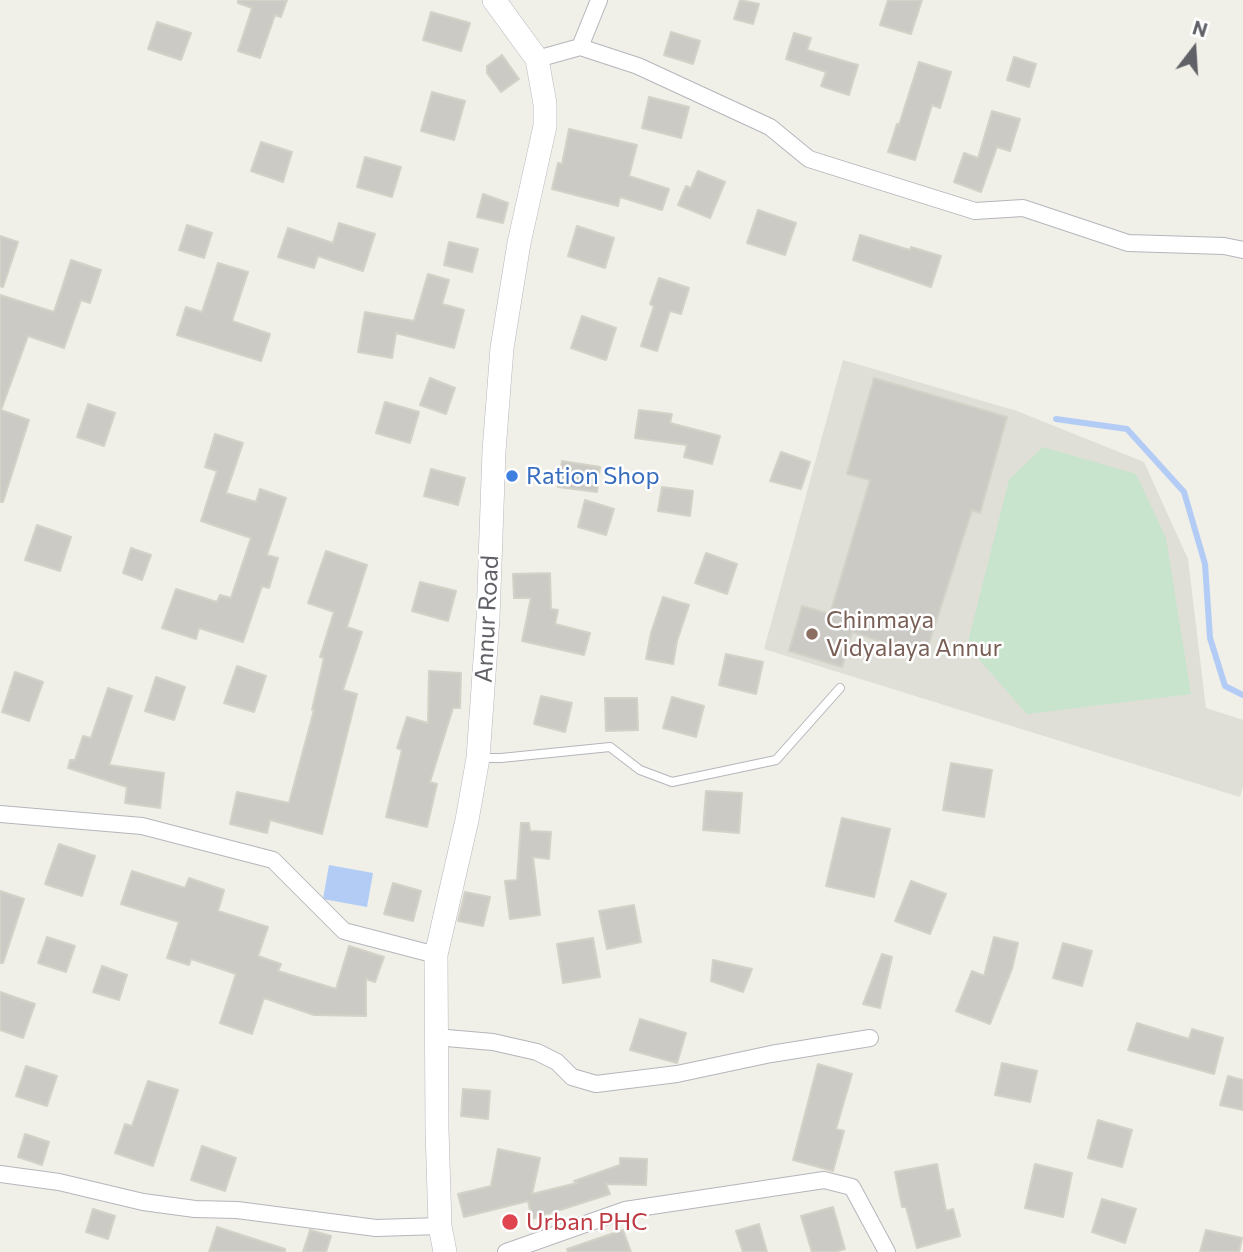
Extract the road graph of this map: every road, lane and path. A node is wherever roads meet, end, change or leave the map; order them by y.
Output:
1 (494, 0) edge
2 (599, 0) edge
3 (580, 47) junction
4 (537, 59) junction
5 (1243, 250) edge
6 (841, 688) dead end
7 (478, 758) junction
8 (0, 814) edge
9 (436, 955) junction
10 (435, 1037) junction
11 (870, 1038) dead end
12 (0, 1174) edge
13 (440, 1226) junction
14 (445, 1252) edge
15 (506, 1252) edge
16 (887, 1252) edge

1 - 4 main road, Annur Road
2 - 3 street
3 - 4 street
3 - 5 street
4 - 7 main road, Annur Road
6 - 7 lane
7 - 9 main road, Annur Road
8 - 9 street
9 - 10 main road, Annur Road
10 - 11 street
10 - 13 main road, Annur Road
12 - 13 street
13 - 14 main road, Annur Road
15 - 16 street

